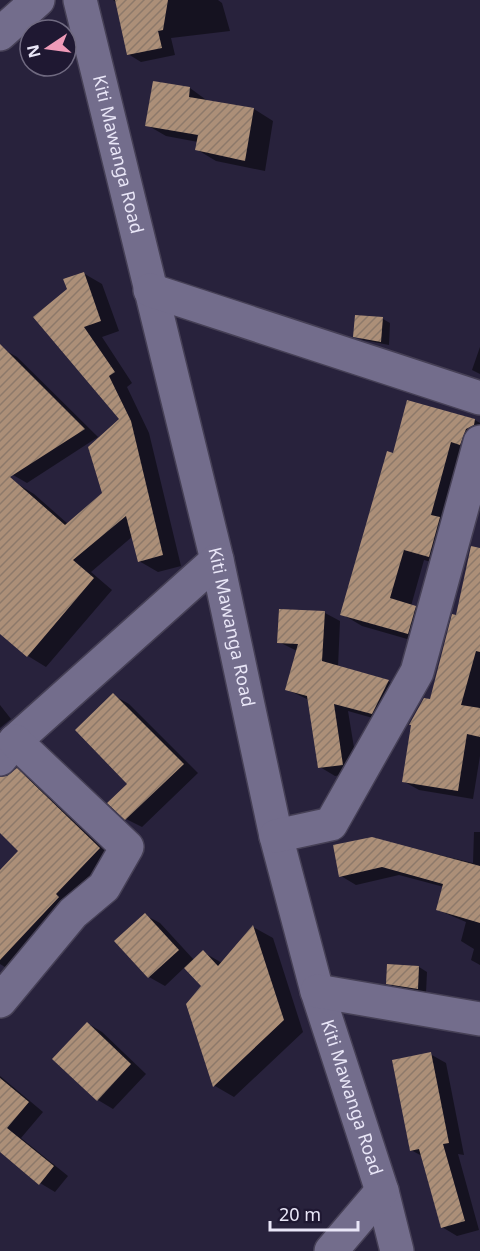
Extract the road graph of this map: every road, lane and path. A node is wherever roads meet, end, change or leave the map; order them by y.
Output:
1 (38, 0) edge
2 (80, 0) edge
3 (0, 34) edge
4 (150, 290) junction
5 (480, 398) edge
6 (480, 442) edge
7 (217, 560) junction
8 (7, 750) edge
9 (276, 836) junction
10 (317, 991) junction
11 (0, 1001) edge
12 (480, 1019) edge
13 (382, 1191) junction
14 (331, 1251) edge
15 (397, 1251) edge

1 - 3 street
2 - 4 street, Kiti Mawanga Road
4 - 5 street
4 - 7 street, Kiti Mawanga Road
6 - 9 street
7 - 8 street
7 - 9 street, Kiti Mawanga Road
8 - 11 street
9 - 10 street, Kiti Mawanga Road
10 - 12 street
10 - 13 street, Kiti Mawanga Road
13 - 14 street
13 - 15 street, Kiti Mawanga Road

